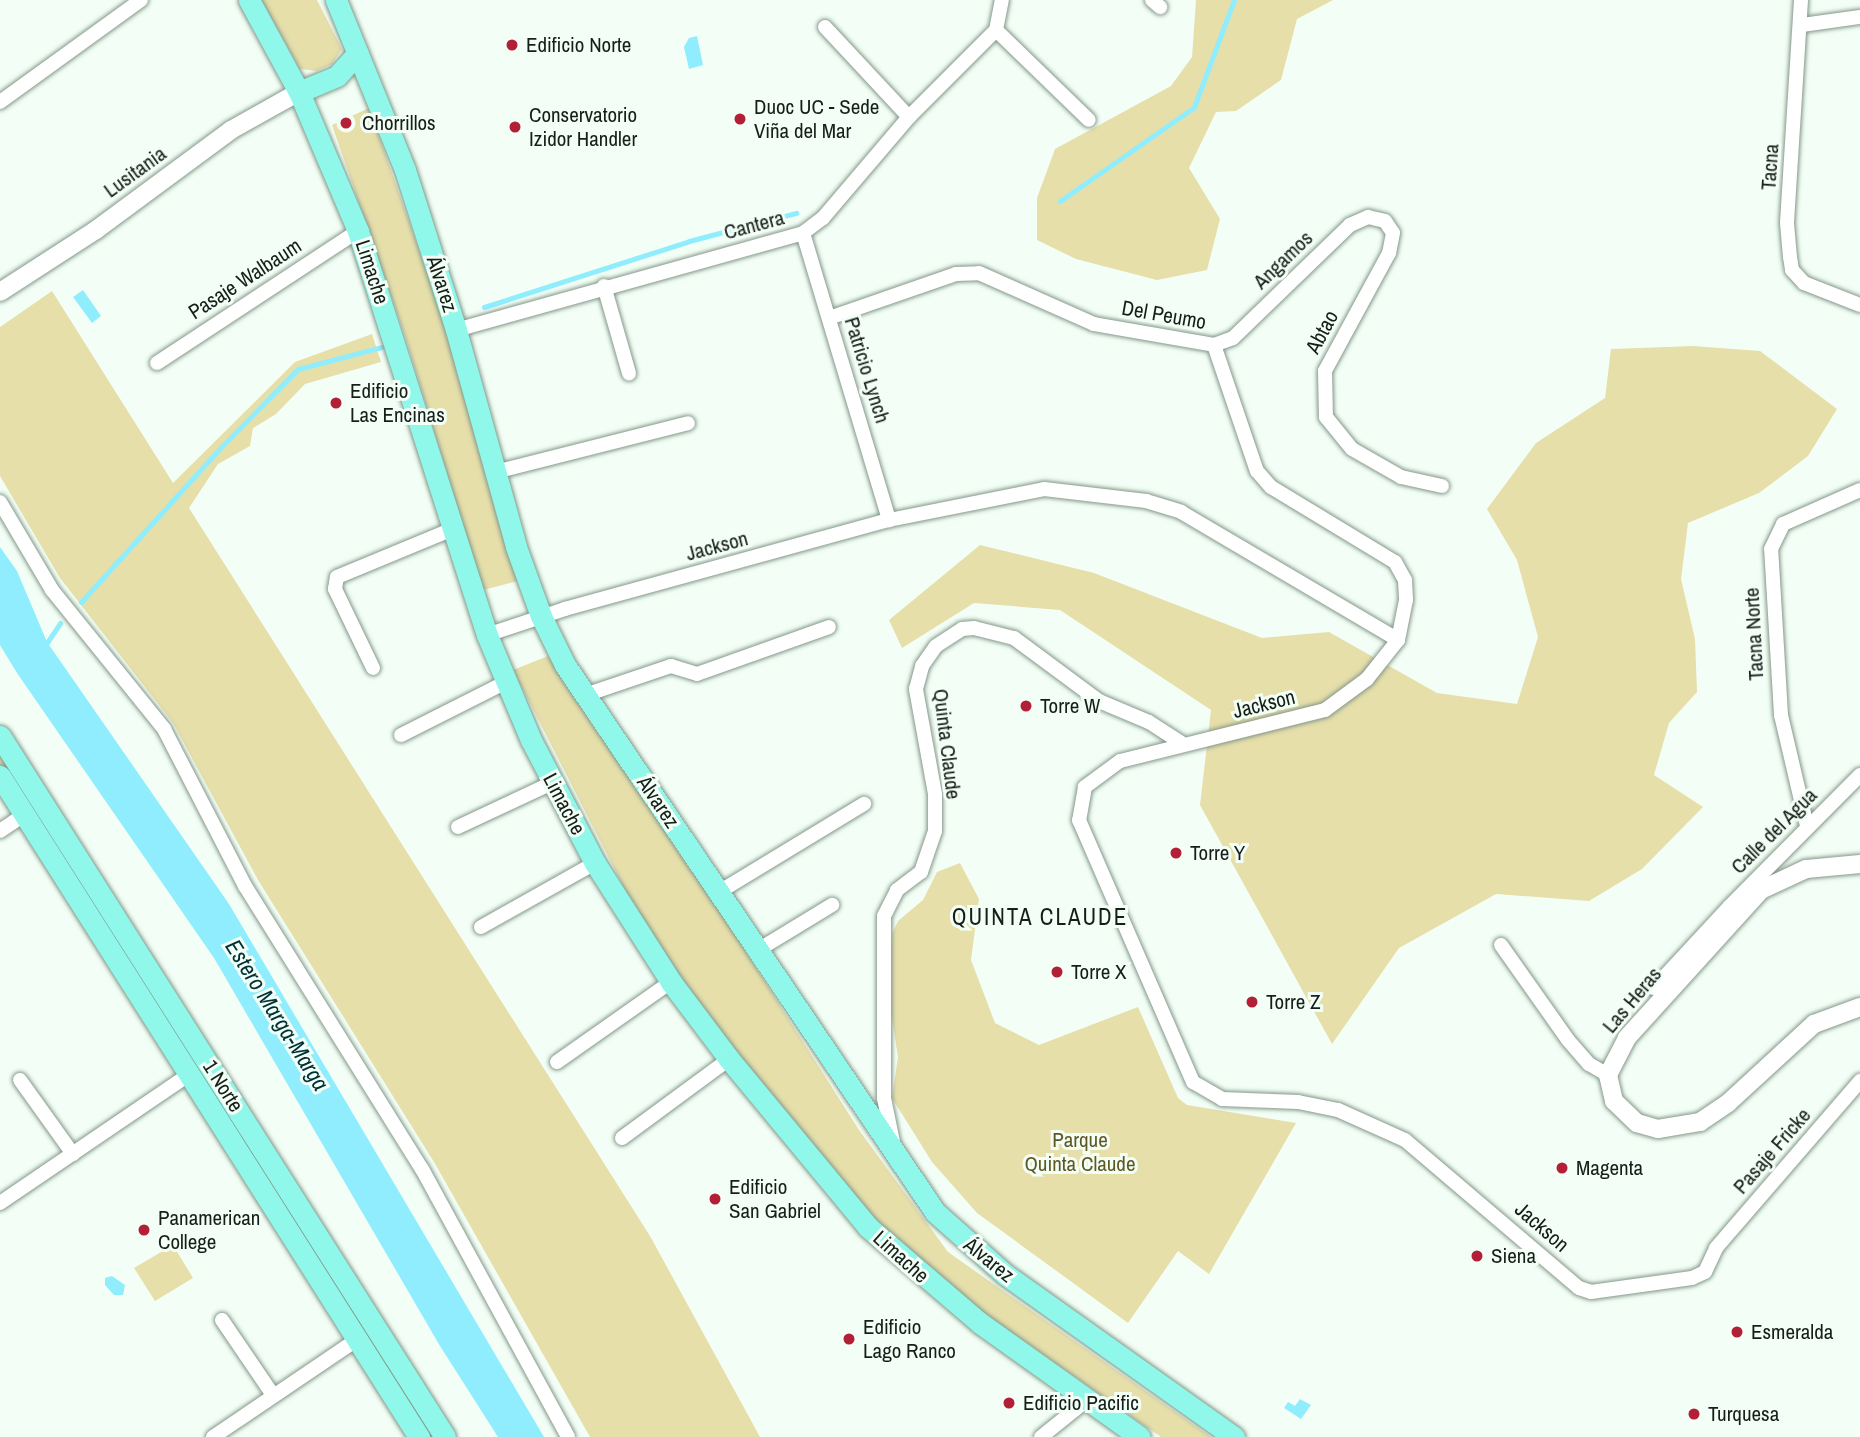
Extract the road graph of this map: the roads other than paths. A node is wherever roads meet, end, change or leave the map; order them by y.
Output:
1 (142, 0) edge
2 (249, 0) edge
3 (336, 0) edge
4 (1002, 0) edge
5 (1801, 0) edge
6 (1860, 17) edge
7 (1802, 25) junction
8 (825, 27) dead end
9 (996, 30) junction
10 (358, 53) junction
11 (299, 92) junction
12 (0, 102) edge
13 (909, 117) junction
14 (1089, 120) dead end
15 (1385, 220) joint
16 (358, 231) junction
17 (803, 233) junction
18 (604, 286) junction
19 (0, 292) edge
20 (1855, 303) edge
21 (829, 318) junction
22 (456, 330) junction
23 (1214, 345) junction
24 (157, 363) dead end
25 (629, 373) dead end
26 (688, 423) dead end
27 (495, 472) junction
28 (1443, 486) dead end
29 (1860, 490) edge
30 (0, 502) edge
31 (889, 520) junction
32 (453, 529) junction
33 (541, 616) junction
34 (829, 627) dead end
35 (487, 635) junction
36 (1398, 640) junction
37 (373, 668) dead end
38 (506, 682) junction
39 (585, 695) junction
40 (401, 735) dead end
41 (0, 736) edge
42 (1181, 743) junction
43 (1860, 775) edge
44 (0, 776) edge
45 (552, 783) junction
46 (864, 804) dead end
47 (24, 814) junction
48 (1807, 826) junction
49 (458, 827) dead end
50 (0, 831) edge
51 (595, 863) junction
52 (1860, 864) edge
53 (719, 892) junction
54 (832, 905) dead end
55 (1730, 914) junction
56 (481, 927) dead end
57 (1502, 945) dead end
58 (758, 950) junction
59 (671, 982) junction
60 (1654, 988) dead end
61 (1860, 1007) edge
62 (729, 1059) junction
63 (556, 1062) dead end
64 (188, 1075) junction
65 (1608, 1075) junction
66 (20, 1080) dead end
67 (1860, 1081) edge
68 (622, 1138) dead end
69 (73, 1154) junction
70 (896, 1157) junction
71 (0, 1203) edge
72 (1716, 1248) joint
73 (222, 1321) dead end
74 (358, 1339) junction
75 (273, 1395) junction
76 (1087, 1400) junction
77 (213, 1437) edge
78 (419, 1437) edge
79 (445, 1437) edge
80 (568, 1437) edge
81 (1041, 1437) edge
82 (1140, 1437) edge
83 (1234, 1437) edge

1 - 12 street
2 - 11 main road, Limache
3 - 10 main road, Álvarez
4 - 9 street
5 - 7 street, Tacna
6 - 7 street
7 - 20 street, Tacna
8 - 13 street
9 - 13 street, Cantera
9 - 14 street
10 - 11 main road
10 - 22 main road, Álvarez
11 - 16 main road, Limache
11 - 19 street, Lusitania
13 - 17 street, Cantera
15 - 23 street, Angamos
15 - 28 street, Abtao
16 - 24 street, Pasaje Walbaum
16 - 32 main road, Limache
17 - 18 street, Cantera
17 - 21 street, Patricio Lynch
18 - 22 street, Cantera
18 - 25 street
21 - 23 street, Del Peumo
21 - 31 street, Patricio Lynch
22 - 27 main road, Álvarez
23 - 36 street, Del Peumo
26 - 27 street
27 - 33 main road, Álvarez
29 - 48 street, Tacna Norte
30 - 80 street
31 - 33 street, Jackson
31 - 36 street, Jackson
32 - 35 main road, Limache
32 - 37 street
33 - 35 street, Jackson
33 - 39 main road, Álvarez
34 - 39 street
35 - 38 main road, Limache
36 - 42 street, Jackson
38 - 40 street
38 - 45 main road, Limache
39 - 53 main road, Álvarez
41 - 79 main road, 1 Norte
42 - 70 street, Quinta Claude
42 - 72 street, Jackson
43 - 48 street, Calle del Agua
44 - 47 main road, 1 Norte
45 - 49 street
45 - 51 main road, Limache
46 - 53 street
47 - 50 street
47 - 64 main road, 1 Norte
48 - 55 street, Calle del Agua
51 - 56 street
51 - 59 main road, Limache
52 - 55 street, Las Heras
53 - 58 main road, Álvarez
54 - 58 street
55 - 60 street, Las Heras
55 - 65 street, Las Heras
57 - 65 street
58 - 70 main road, Álvarez
59 - 62 main road, Limache
59 - 63 street
61 - 65 street
62 - 68 street
62 - 76 main road, Limache
64 - 69 street
64 - 74 main road, 1 Norte
66 - 69 street
67 - 72 street, Pasaje Fricke
69 - 71 street
70 - 83 main road, Álvarez
73 - 75 street
74 - 75 street
74 - 78 main road, 1 Norte
75 - 77 street
76 - 81 street
76 - 82 main road, Limache

